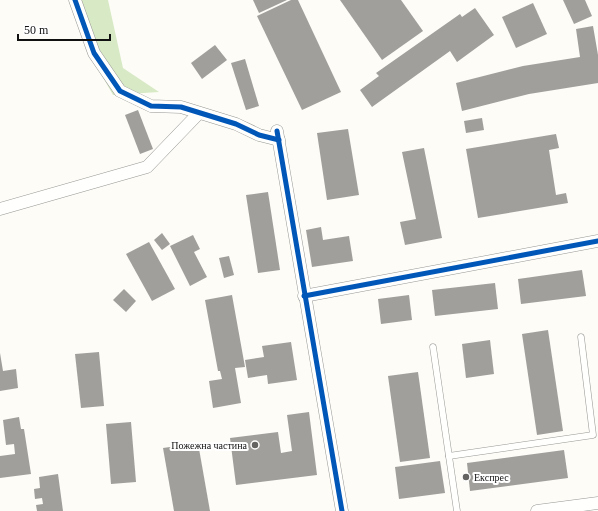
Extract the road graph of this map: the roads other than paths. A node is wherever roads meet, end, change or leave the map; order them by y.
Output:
1 (75, 0) edge
2 (199, 113) junction
3 (0, 209) edge
4 (598, 241) edge
5 (304, 296) junction
6 (581, 337) dead end
7 (433, 348) dead end
8 (449, 456) junction
9 (598, 503) edge
10 (342, 511) edge
11 (457, 511) edge
12 (537, 511) edge

1 - 2 street
2 - 3 street
2 - 5 street
4 - 5 street
5 - 10 street
6 - 8 lane
7 - 8 lane
8 - 11 lane
9 - 12 street

